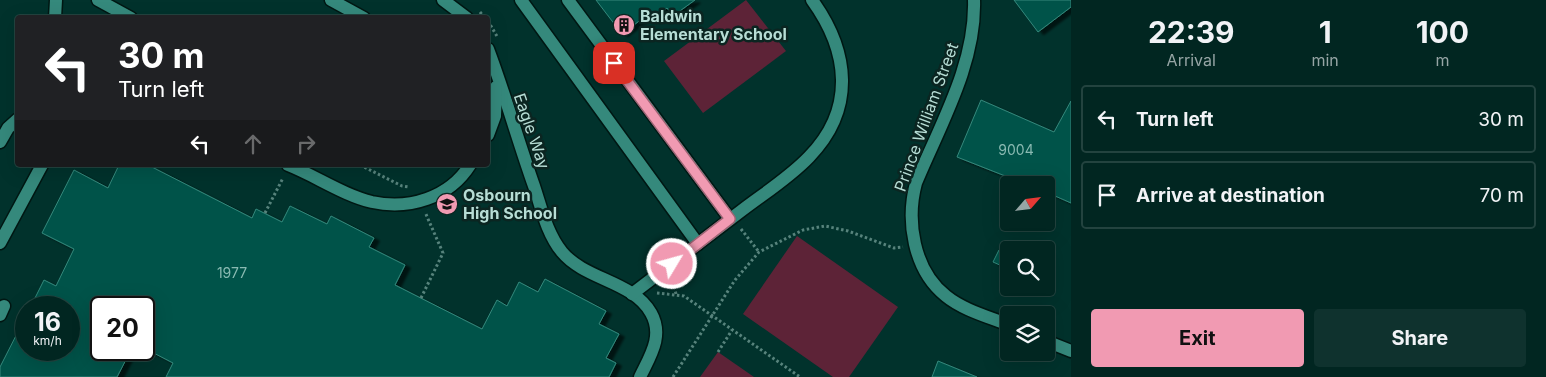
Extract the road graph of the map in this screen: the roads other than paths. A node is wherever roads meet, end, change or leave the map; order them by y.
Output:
1 (56, 0) edge
2 (98, 0) edge
3 (331, 0) edge
4 (443, 0) edge
5 (521, 0) edge
6 (568, 0) edge
7 (812, 0) edge
8 (974, 0) edge
9 (55, 15) edge
10 (126, 15) edge
11 (358, 15) edge
12 (463, 15) edge
13 (490, 56) edge
14 (495, 72) junction
15 (15, 122) edge
16 (490, 130) edge
17 (0, 142) edge
18 (41, 167) edge
19 (293, 167) edge
20 (468, 167) edge
21 (730, 219) junction
22 (0, 243) edge
23 (698, 244) junction
24 (632, 294) junction
25 (1000, 321) edge
26 (1055, 345) edge
27 (1071, 351) edge
28 (640, 377) edge

1 - 9 street
2 - 10 street
3 - 11 street
4 - 12 street
5 - 23 street
6 - 21 street
7 - 21 street
8 - 25 street, Prince William Street
13 - 14 street, Eagle Way
14 - 16 street
14 - 24 street, Eagle Way
15 - 17 street
18 - 22 street
19 - 20 street
21 - 23 street
23 - 24 street
24 - 28 street, Eagle Way
26 - 27 street

